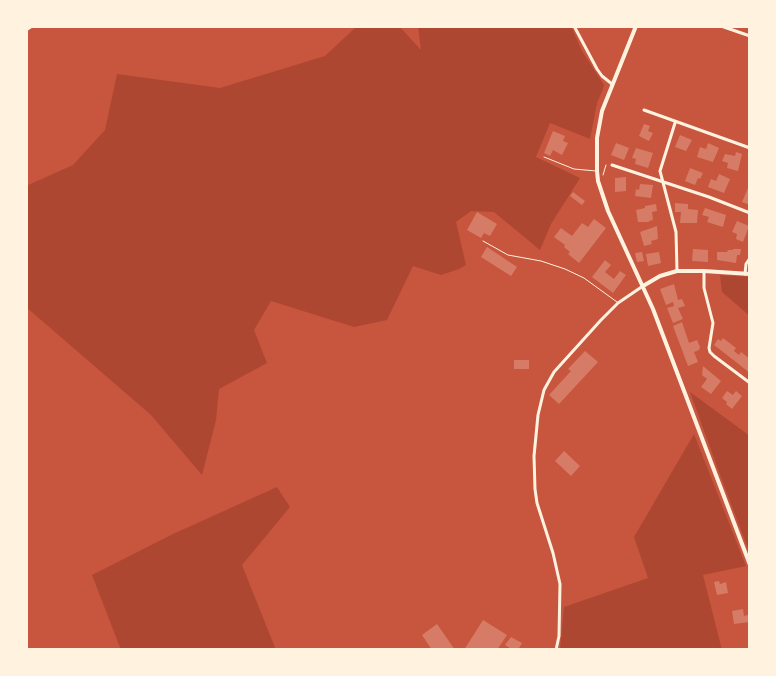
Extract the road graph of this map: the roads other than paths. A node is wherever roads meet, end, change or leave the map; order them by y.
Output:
1 (32, 26) edge
2 (574, 26) edge
3 (636, 26) edge
4 (721, 26) edge
5 (26, 30) edge
6 (750, 36) edge
7 (612, 84) junction
8 (644, 110) dead end
9 (675, 122) junction
10 (750, 148) edge
11 (544, 157) dead end
12 (612, 165) road end
13 (597, 171) junction
14 (661, 180) junction
15 (750, 213) edge
16 (483, 241) dead end
17 (750, 258) edge
18 (677, 271) junction
19 (704, 271) junction
20 (744, 274) junction
21 (750, 274) edge
22 (643, 286) junction
23 (618, 303) junction
24 (750, 384) edge
25 (750, 565) edge
26 (556, 650) edge

1 - 5 street
2 - 7 street
3 - 7 street
4 - 6 street
7 - 13 street
8 - 9 street
9 - 10 street
9 - 14 street
11 - 13 lane
12 - 14 street
13 - 22 street
14 - 15 street
14 - 18 street
16 - 23 lane
17 - 20 street
18 - 19 street
18 - 22 street
19 - 20 street
19 - 24 street
20 - 21 street
22 - 23 street
22 - 25 street
23 - 26 street

